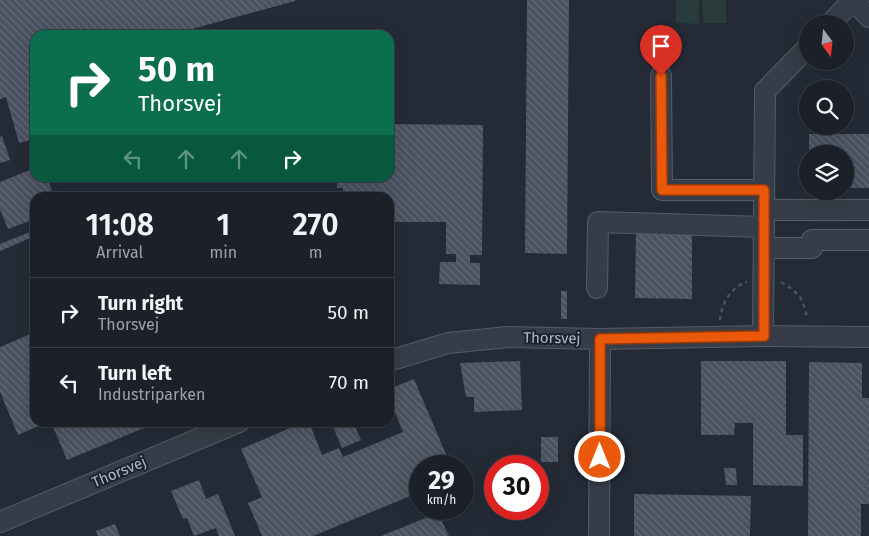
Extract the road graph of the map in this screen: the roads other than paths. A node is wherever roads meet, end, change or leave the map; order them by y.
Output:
1 (852, 0) edge
2 (838, 15) edge
3 (869, 17) edge
4 (799, 56) edge
5 (661, 76) dead end
6 (764, 209) junction
7 (869, 210) edge
8 (869, 240) edge
9 (764, 248) junction
10 (597, 288) dead end
11 (764, 336) junction
12 (869, 337) edge
13 (600, 339) junction
14 (394, 359) edge
15 (227, 427) edge
16 (0, 522) edge
17 (600, 536) edge

1 - 2 street
1 - 3 street
4 - 6 street
5 - 6 street
6 - 7 street
6 - 9 street
6 - 10 street
8 - 9 street
9 - 11 street
11 - 12 street, Thorsvej
11 - 13 street, Thorsvej
13 - 14 street, Thorsvej
13 - 17 street
15 - 16 street, Thorsvej

